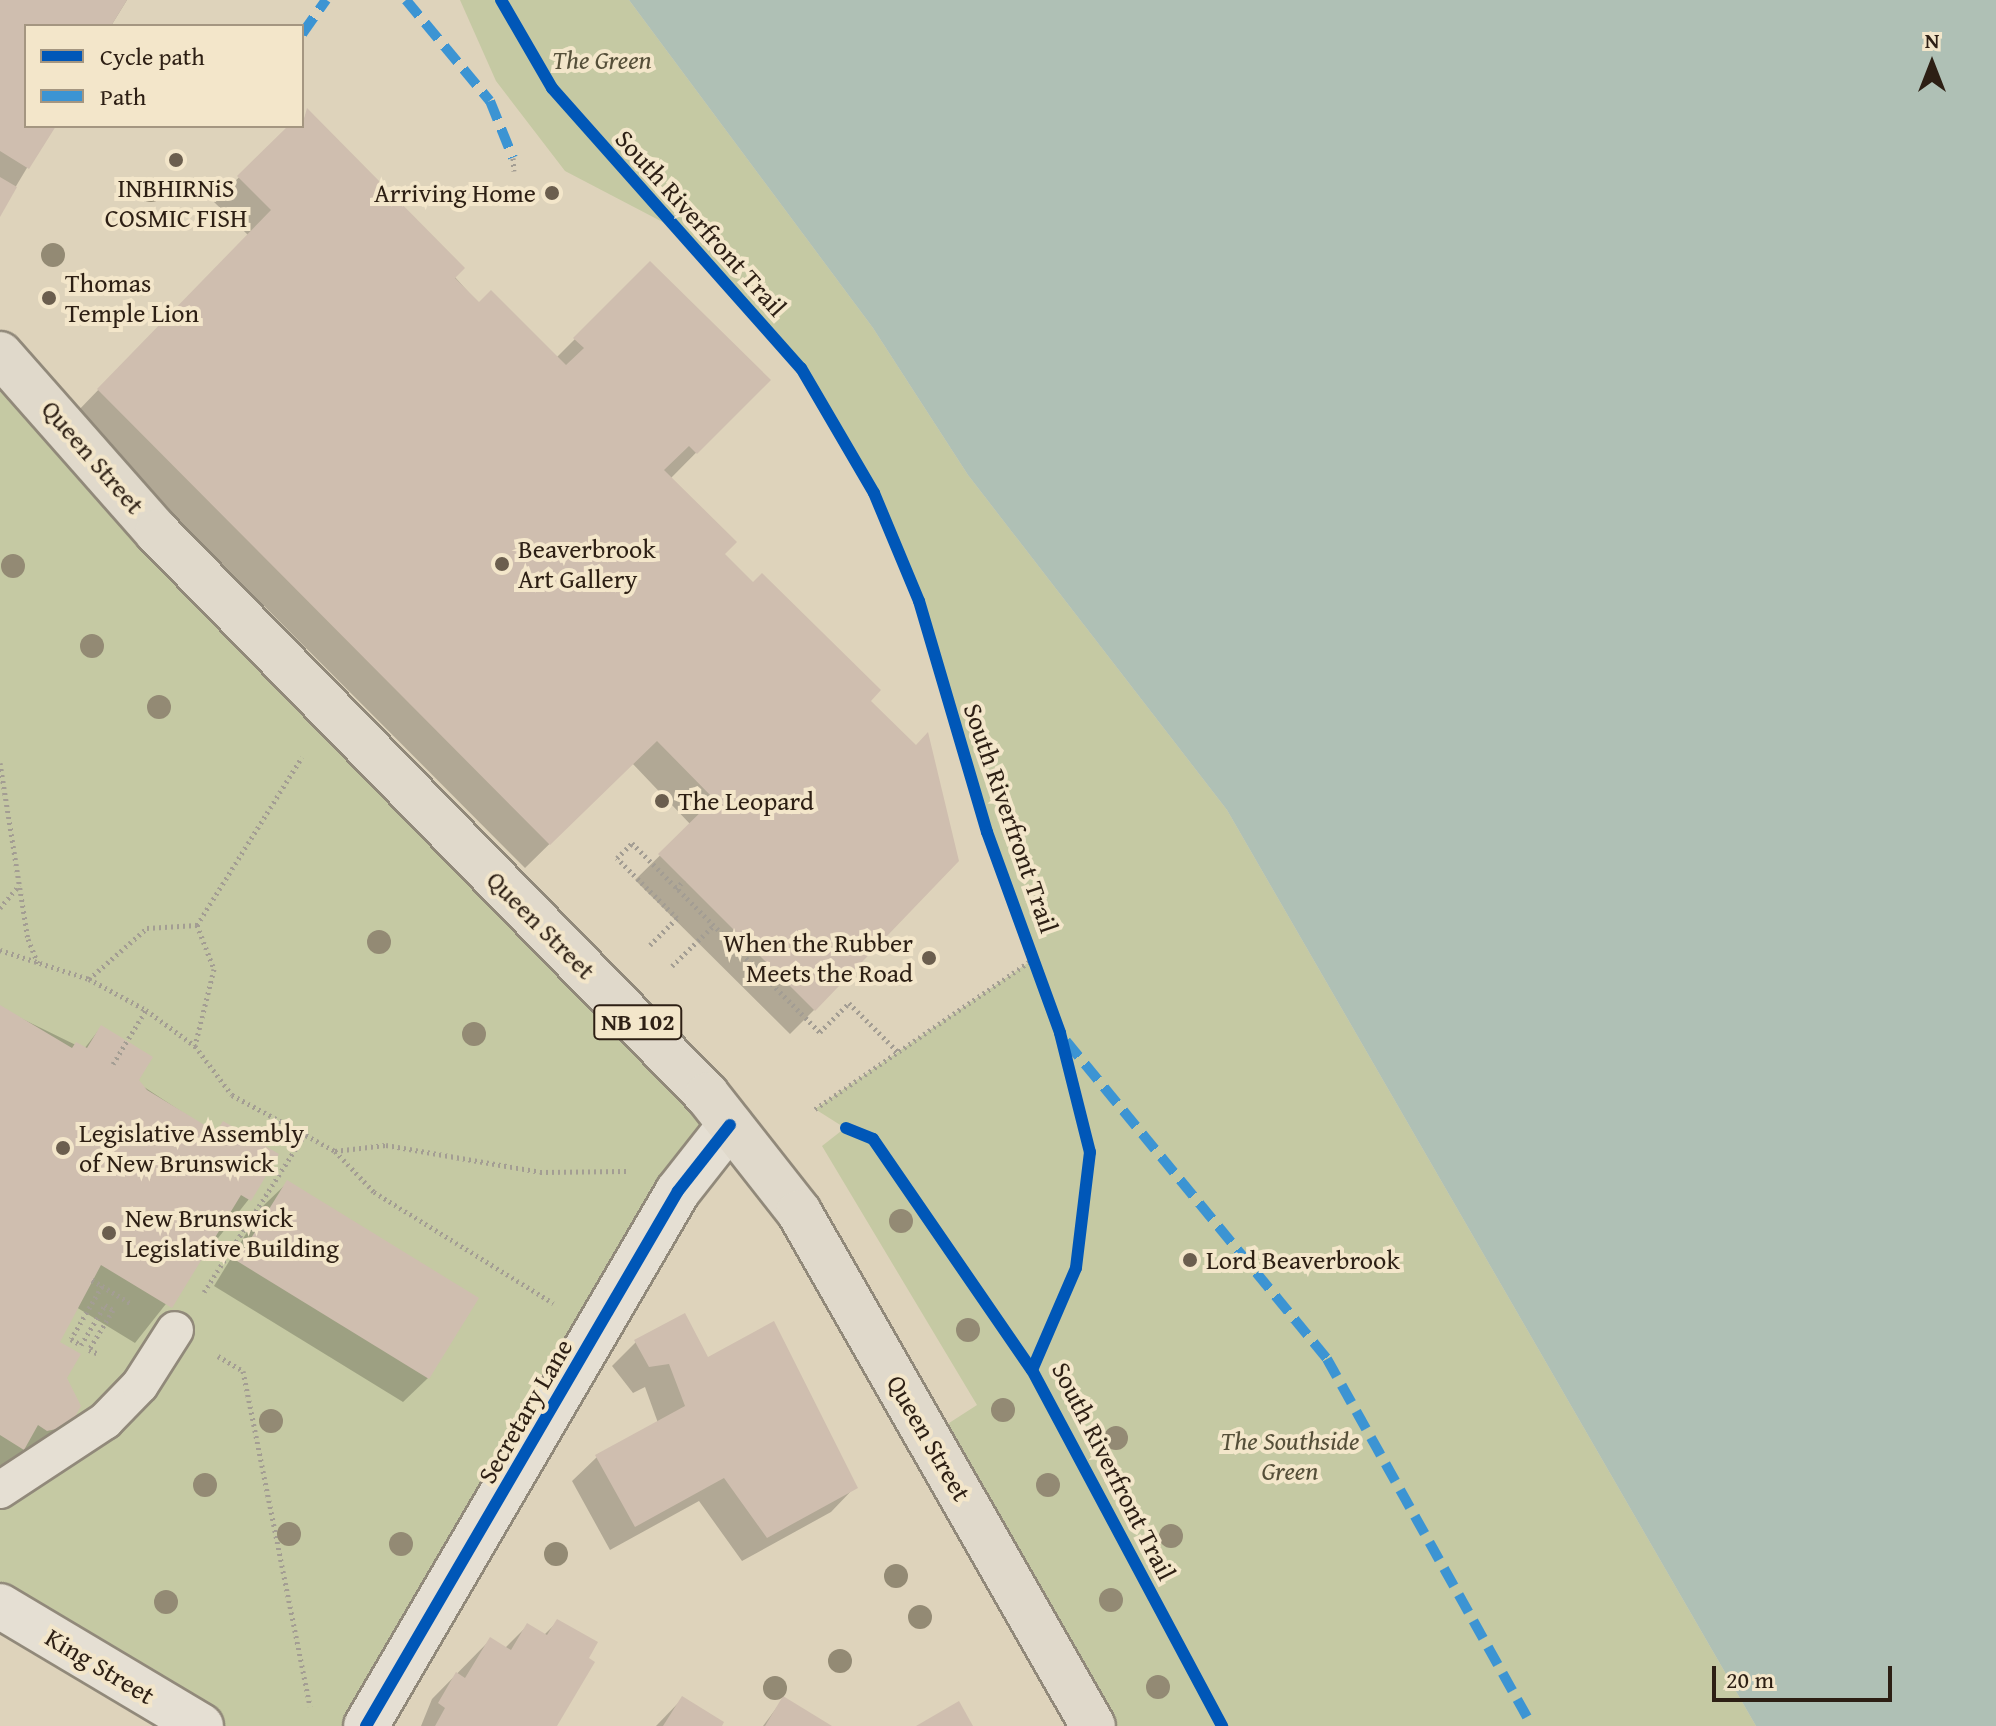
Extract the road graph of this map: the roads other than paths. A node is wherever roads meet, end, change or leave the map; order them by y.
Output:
1 (0, 354) edge
2 (730, 1125) junction
3 (175, 1330) road end
4 (0, 1490) edge
5 (0, 1606) edge
6 (201, 1726) edge
7 (366, 1726) edge
8 (1093, 1726) edge

1 - 2 main road, Queen Street / NB 102
2 - 7 street, Secretary Lane
2 - 8 main road, Queen Street / NB 102
3 - 4 lane
5 - 6 street, King Street

